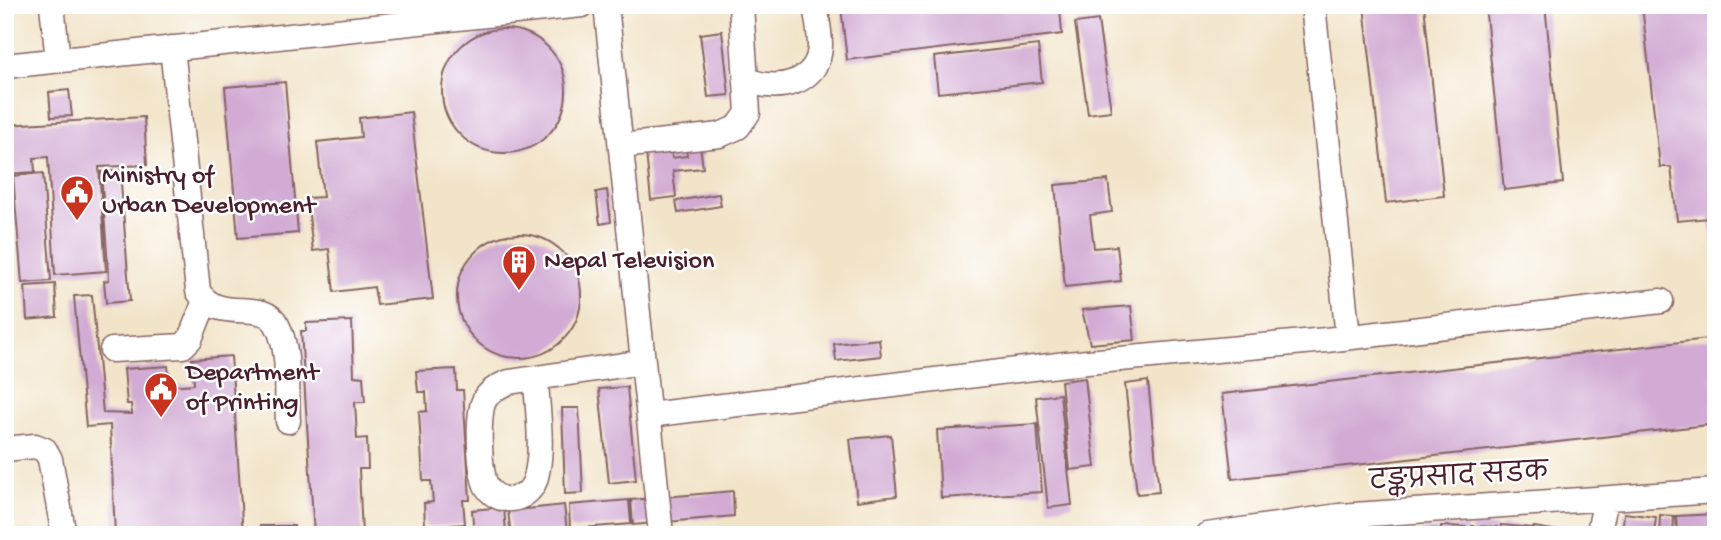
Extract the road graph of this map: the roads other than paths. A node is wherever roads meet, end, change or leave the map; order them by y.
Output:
1 (52, 5) edge
2 (582, 5) edge
3 (606, 5) edge
4 (741, 5) edge
5 (816, 5) edge
6 (1313, 5) edge
7 (172, 48) junction
8 (58, 61) junction
9 (5, 66) edge
10 (748, 80) junction
11 (621, 146) junction
12 (205, 301) junction
13 (1661, 301) dead end
14 (1348, 337) junction
15 (112, 350) dead end
16 (643, 362) junction
17 (536, 379) junction
18 (649, 415) junction
19 (288, 421) dead end
20 (5, 449) edge
21 (1716, 491) edge
22 (1606, 500) junction
23 (1336, 525) edge
24 (64, 535) edge
25 (662, 535) edge
26 (1207, 535) edge
27 (1598, 535) edge

1 - 8 street
2 - 7 street
3 - 11 street
4 - 10 street
5 - 10 street
6 - 14 street
7 - 8 street
7 - 12 street
8 - 9 street
10 - 11 street
11 - 16 street
12 - 15 street
12 - 19 street
13 - 14 street
14 - 18 street
16 - 17 street
16 - 18 street
17 - 17 street
18 - 25 street
20 - 24 street
21 - 22 street, टङ्कप्रसाद सडक
22 - 23 street, टङ्कप्रसाद सडक
22 - 27 street
23 - 26 street, टङ्कप्रसाद सडक

